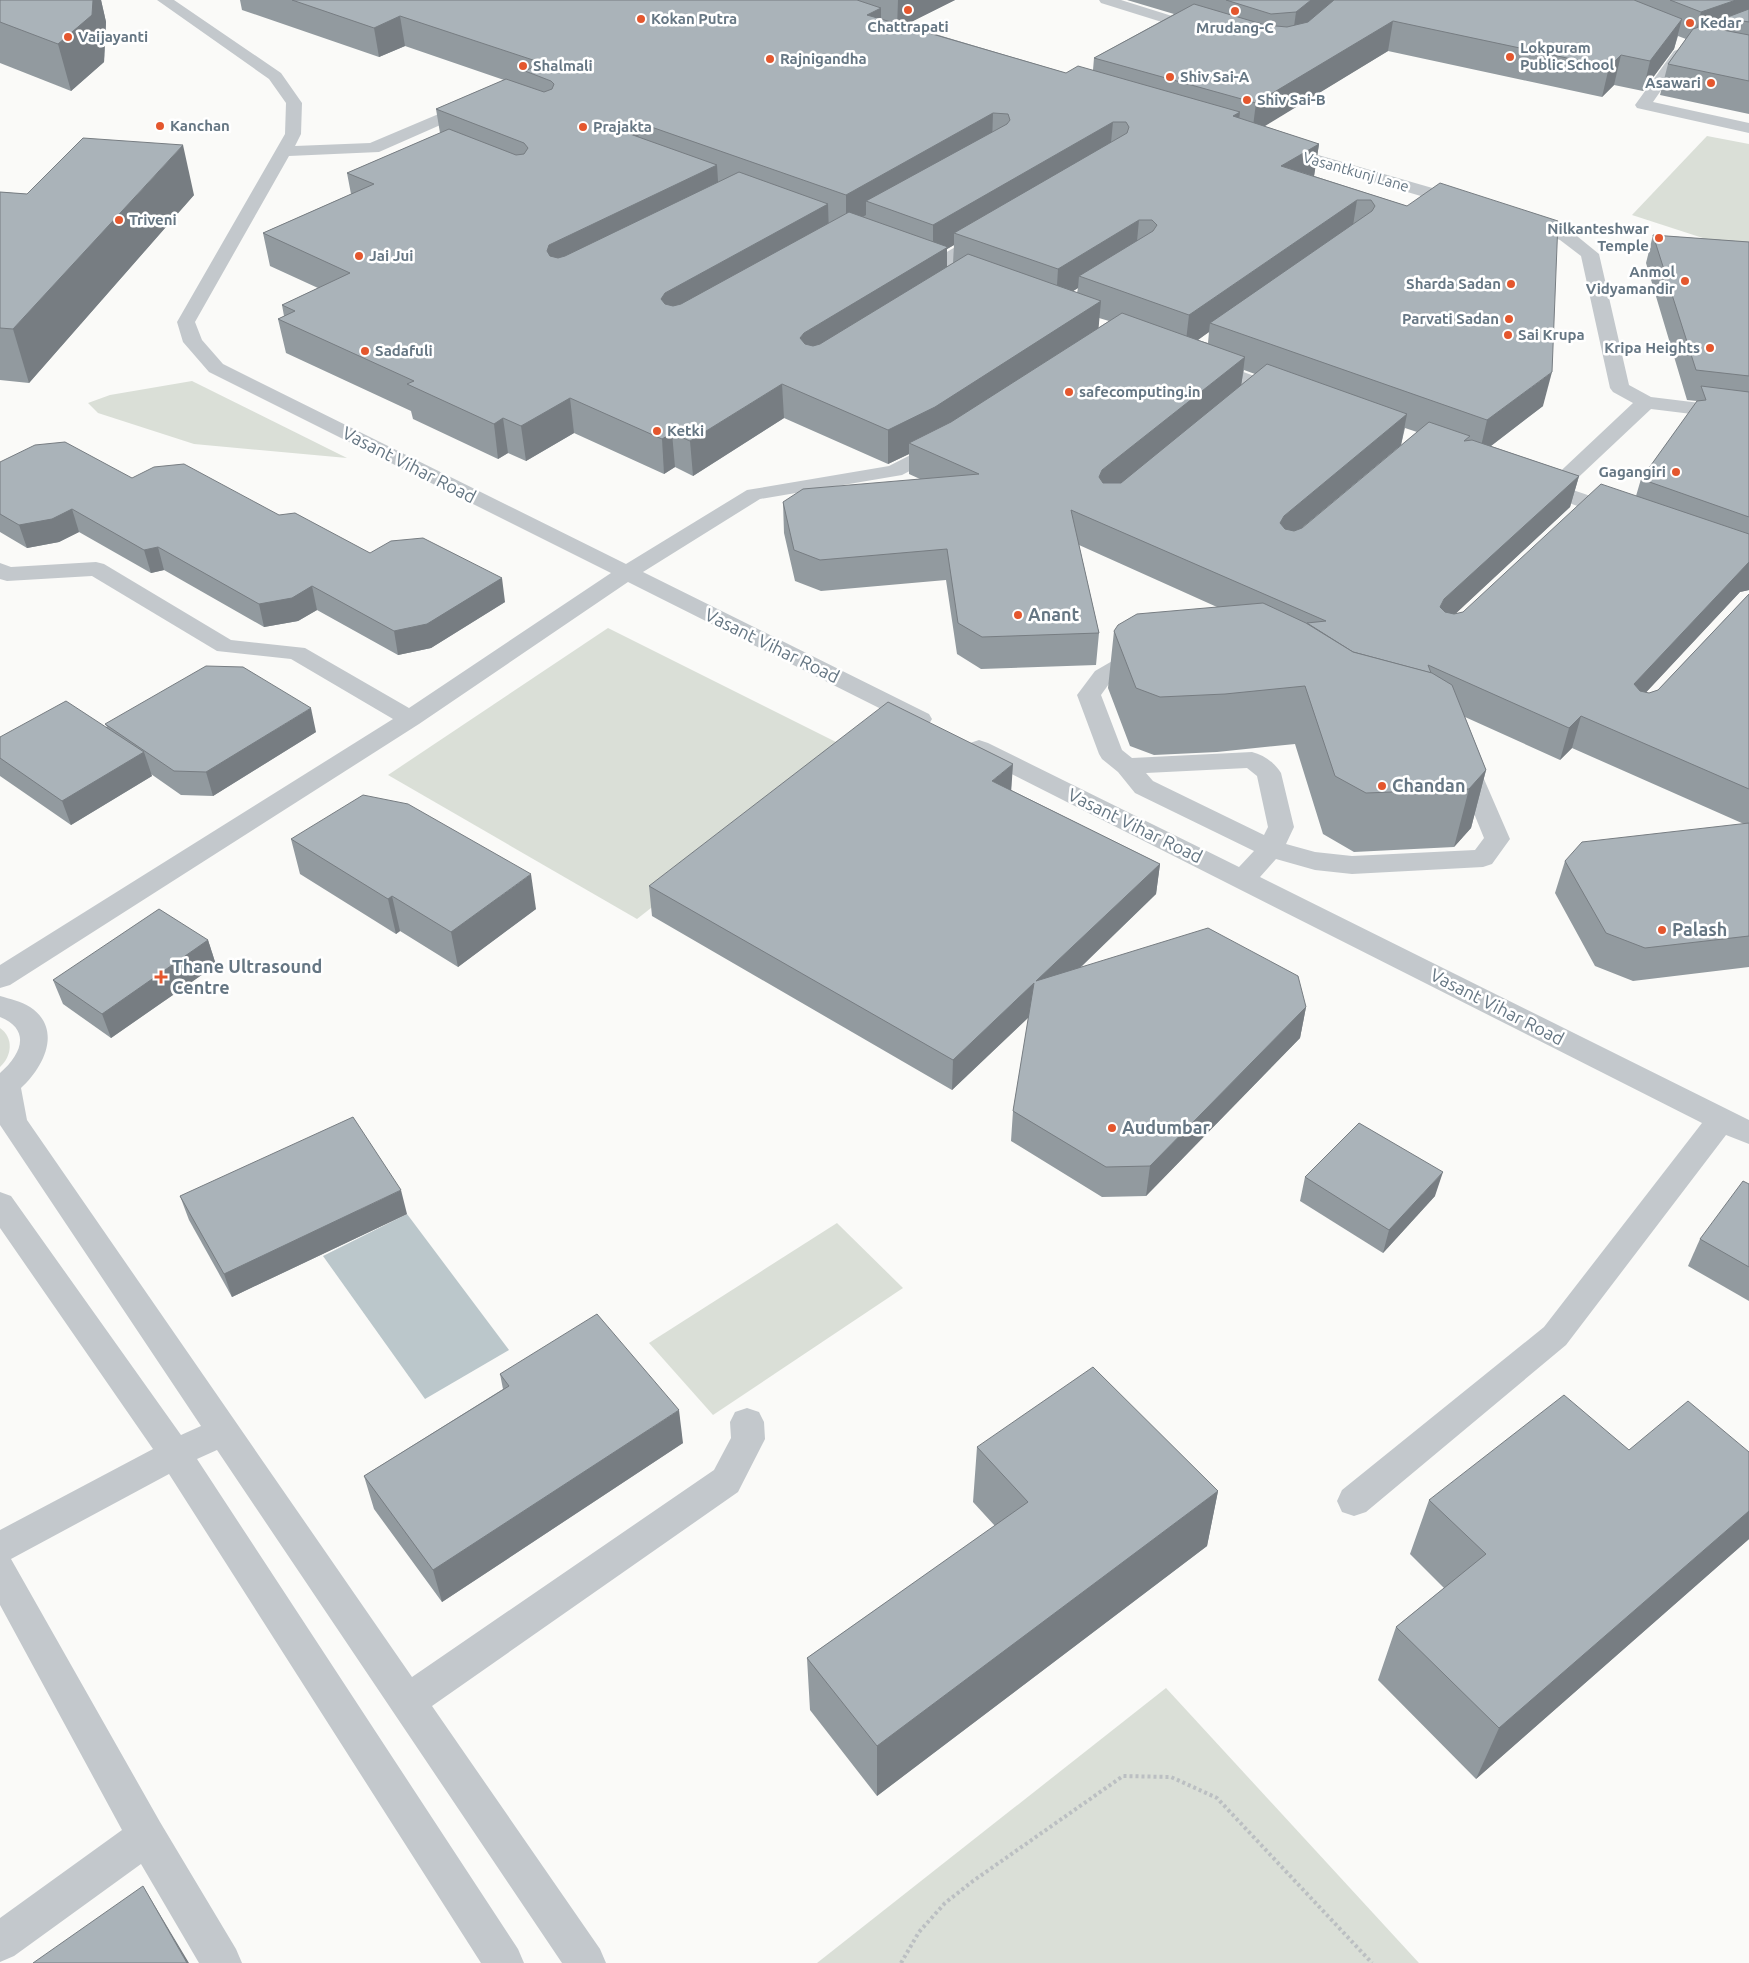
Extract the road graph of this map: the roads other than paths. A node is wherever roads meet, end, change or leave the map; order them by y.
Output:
1 (164, 0) edge
2 (1106, 0) edge
3 (1163, 0) edge
4 (1148, 13) junction
5 (1749, 28) edge
6 (1212, 33) edge
7 (1675, 42) edge
8 (1693, 49) junction
9 (1721, 55) edge
10 (486, 100) edge
11 (1749, 128) edge
12 (407, 134) junction
13 (424, 141) edge
14 (1260, 143) edge
15 (283, 151) junction
16 (1479, 207) edge
17 (1507, 216) edge
18 (1001, 227) edge
19 (957, 275) edge
20 (1196, 352) edge
21 (1259, 384) junction
22 (1242, 398) edge
23 (1304, 400) edge
24 (1646, 402) junction
25 (1749, 415) edge
26 (959, 436) edge
27 (1518, 477) edge
28 (1554, 490) junction
29 (1590, 503) junction
30 (1637, 520) edge
31 (1570, 522) edge
32 (0, 570) edge
33 (626, 573) junction
34 (1167, 652) edge
35 (410, 719) junction
36 (1456, 741) edge
37 (1128, 766) junction
38 (1271, 849) junction
39 (1243, 879) junction
40 (0, 978) edge
41 (0, 1006) edge
42 (3, 1087) edge
43 (1721, 1120) junction
44 (6, 1125) edge
45 (1749, 1133) edge
46 (0, 1204) edge
47 (748, 1422) dead end
48 (224, 1431) junction
49 (175, 1454) junction
50 (1354, 1501) dead end
51 (0, 1548) edge
52 (0, 1571) edge
53 (408, 1701) junction
54 (146, 1836) junction
55 (0, 1942) edge
56 (222, 1963) edge
57 (504, 1963) edge
58 (586, 1963) edge

1 - 15 street, Vasant Vihar Road
2 - 4 street
3 - 4 street
4 - 6 street
5 - 8 street
7 - 8 street
8 - 9 street
8 - 11 street
10 - 12 street
12 - 13 street
12 - 15 street
14 - 16 street, Vasantkunj Lane
15 - 33 street, Vasant Vihar Road
17 - 24 street
18 - 19 street
20 - 21 street
21 - 22 street
21 - 23 street
24 - 25 street
24 - 28 street
26 - 33 street
27 - 28 street
28 - 29 street
29 - 30 street
29 - 31 street
32 - 35 street
33 - 35 street
33 - 39 street, Vasant Vihar Road
34 - 37 street
35 - 40 street
36 - 38 street
37 - 38 street
37 - 38 street
38 - 39 street
39 - 43 street, Vasant Vihar Road
41 - 42 street
42 - 44 street
43 - 45 street, Vasant Vihar Road
43 - 50 street
44 - 48 street
46 - 49 street
47 - 53 street
48 - 49 street
48 - 53 street
49 - 51 street
49 - 57 street
52 - 54 street
53 - 58 street
54 - 55 street
54 - 56 street

